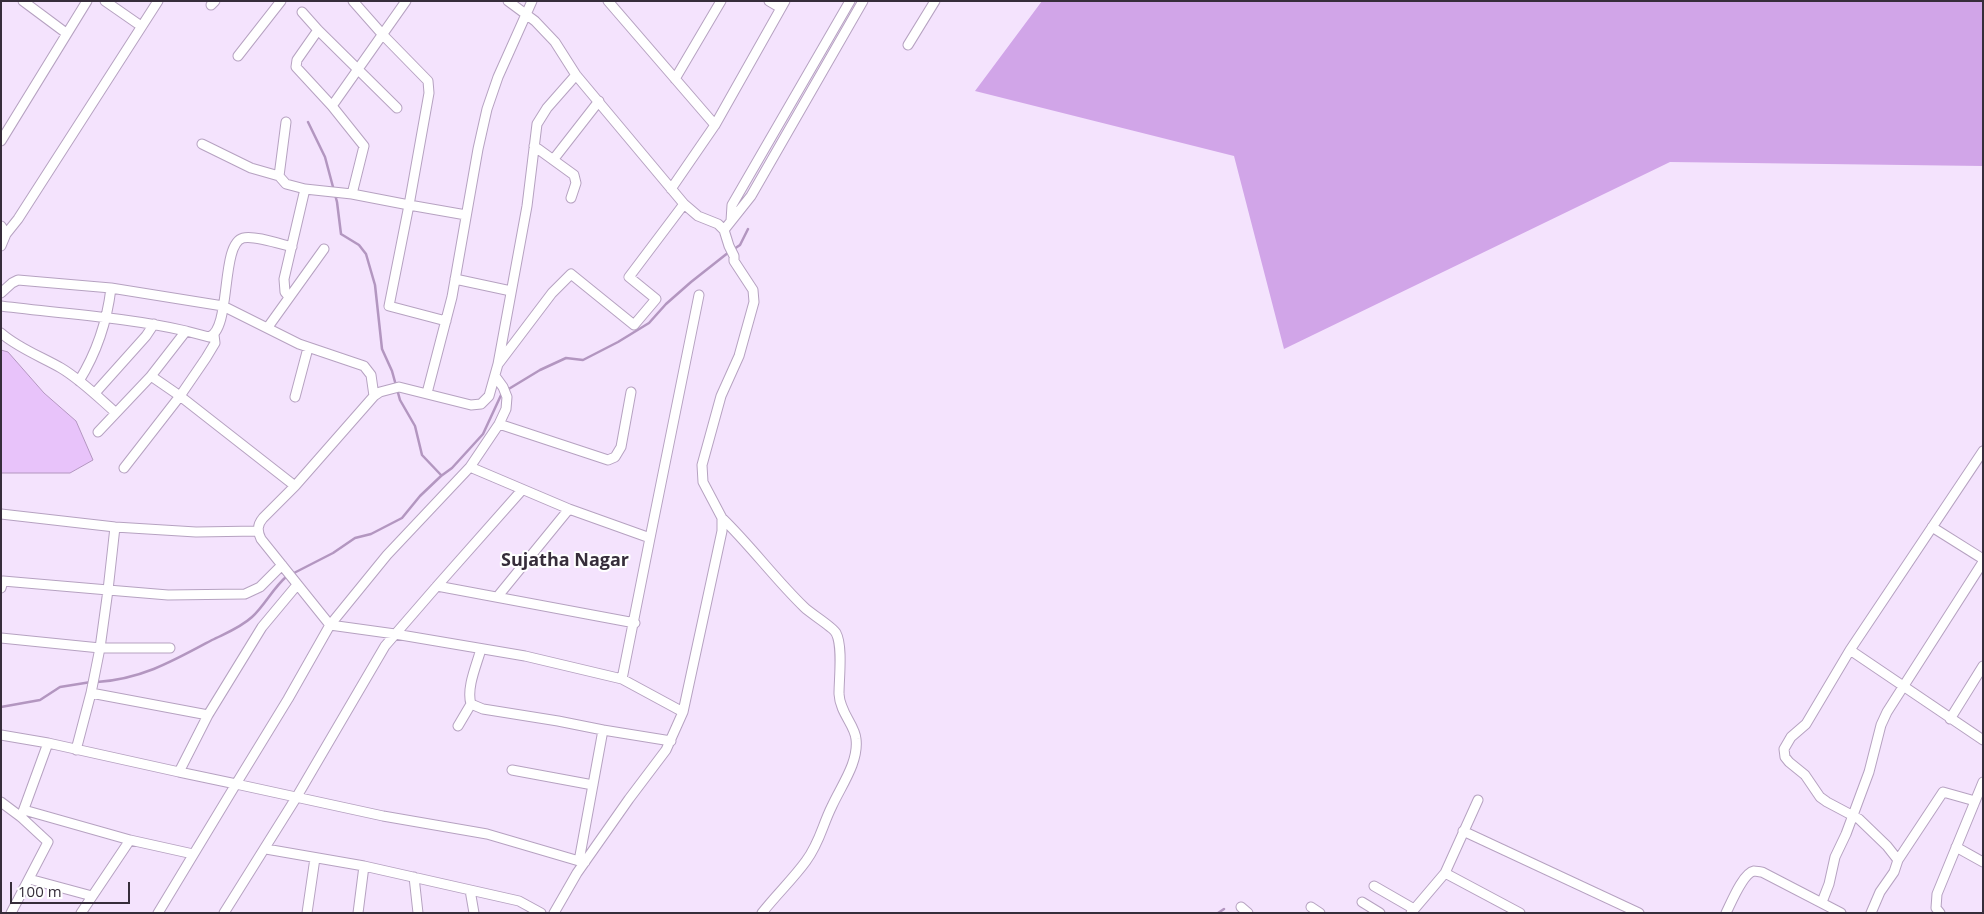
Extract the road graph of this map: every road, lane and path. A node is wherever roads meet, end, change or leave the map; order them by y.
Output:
1 (23, 1) edge
2 (86, 1) edge
3 (105, 1) edge
4 (158, 1) edge
5 (281, 1) edge
6 (353, 1) edge
7 (406, 1) edge
8 (508, 1) edge
9 (532, 1) edge
10 (608, 1) edge
11 (721, 1) edge
12 (769, 1) edge
13 (850, 1) edge
14 (863, 1) edge
15 (935, 1) edge
16 (783, 4) edge
17 (302, 12) dead end
18 (526, 15) junction
19 (141, 26) junction
20 (318, 30) junction
21 (66, 33) junction
22 (383, 35) junction
23 (908, 45) dead end
24 (238, 56) dead end
25 (358, 70) junction
26 (576, 75) junction
27 (675, 79) junction
28 (599, 101) junction
29 (332, 106) junction
30 (397, 108) dead end
31 (286, 122) dead end
32 (716, 125) junction
33 (1, 141) edge
34 (202, 144) dead end
35 (534, 146) junction
36 (553, 160) junction
37 (279, 176) junction
38 (305, 189) junction
39 (671, 189) junction
40 (352, 194) junction
41 (570, 198) dead end
42 (684, 204) junction
43 (409, 206) junction
44 (466, 215) junction
45 (731, 221) junction
46 (1, 226) edge
47 (724, 230) junction
48 (6, 234) junction
49 (1, 246) edge
50 (292, 247) junction
51 (324, 249) dead end
52 (455, 279) junction
53 (112, 288) junction
54 (511, 291) junction
55 (1, 293) edge
56 (699, 295) dead end
57 (289, 297) junction
58 (1, 306) edge
59 (223, 306) junction
60 (107, 317) junction
61 (446, 321) junction
62 (154, 324) junction
63 (268, 327) junction
64 (1, 332) edge
65 (186, 332) junction
66 (214, 335) junction
67 (308, 348) junction
68 (498, 364) junction
69 (151, 376) junction
70 (496, 376) junction
71 (79, 381) junction
72 (631, 392) dead end
73 (427, 393) junction
74 (95, 394) junction
75 (180, 396) junction
76 (374, 396) junction
77 (295, 397) dead end
78 (115, 412) junction
79 (499, 424) junction
80 (98, 432) dead end
81 (1983, 451) edge
82 (470, 467) junction
83 (124, 468) dead end
84 (295, 486) junction
85 (522, 490) junction
86 (569, 509) junction
87 (1, 514) edge
88 (722, 518) junction
89 (115, 527) junction
90 (1932, 527) junction
91 (258, 531) junction
92 (650, 538) junction
93 (1983, 560) edge
94 (284, 568) junction
95 (2, 583) edge
96 (296, 584) junction
97 (436, 586) junction
98 (108, 590) junction
99 (498, 596) junction
100 (635, 622) junction
101 (330, 625) junction
102 (395, 634) junction
103 (1, 638) edge
104 (100, 648) junction
105 (170, 648) dead end
106 (481, 649) junction
107 (1850, 650) junction
108 (1982, 669) edge
109 (622, 679) junction
110 (1902, 687) junction
111 (92, 690) junction
112 (471, 704) junction
113 (683, 712) junction
114 (208, 715) junction
115 (1950, 718) junction
116 (458, 726) dead end
117 (603, 730) junction
118 (1, 735) edge
119 (1983, 740) edge
120 (671, 742) junction
121 (48, 744) junction
122 (76, 750) junction
123 (512, 770) dead end
124 (179, 772) junction
125 (1983, 782) edge
126 (236, 784) junction
127 (593, 785) junction
128 (296, 798) junction
129 (1478, 800) dead end
130 (1975, 801) junction
131 (1, 802) edge
132 (23, 813) junction
133 (1853, 814) junction
134 (1464, 830) junction
135 (130, 840) junction
136 (1956, 847) junction
137 (266, 848) junction
138 (193, 854) junction
139 (315, 858) junction
140 (1898, 860) junction
141 (582, 861) junction
142 (1983, 862) edge
143 (364, 866) junction
144 (1445, 873) junction
145 (414, 877) junction
146 (29, 879) junction
147 (1374, 886) dead end
148 (470, 890) junction
149 (92, 896) junction
150 (1362, 902) dead end
151 (1822, 902) junction
152 (1311, 906) dead end
153 (1412, 911) edge
154 (11, 913) edge
155 (80, 913) edge
156 (158, 913) edge
157 (224, 913) edge
158 (307, 913) edge
159 (358, 913) edge
160 (418, 913) edge
161 (474, 913) edge
162 (541, 913) edge
163 (554, 913) edge
164 (762, 913) edge
165 (1320, 913) edge
166 (1380, 913) edge
167 (1520, 913) edge
168 (1639, 913) edge
169 (1726, 913) edge
170 (1841, 913) edge
171 (1871, 913) edge
172 (1940, 913) edge

1 - 21 street
2 - 21 street
3 - 19 street
4 - 19 street
5 - 24 street
6 - 22 street
7 - 22 street
8 - 18 street
9 - 18 street
10 - 27 street
11 - 27 street
12 - 16 street
13 - 45 street
14 - 45 street
15 - 23 street
16 - 32 street
17 - 20 street
18 - 26 street
18 - 44 street
19 - 48 street
20 - 25 street
20 - 29 street
21 - 33 street
22 - 25 street
22 - 43 street
25 - 29 street
25 - 30 street
26 - 28 street
26 - 35 street
27 - 32 street
28 - 36 street
28 - 39 street
29 - 40 street
31 - 37 street
32 - 39 street
34 - 37 street
35 - 36 street
35 - 54 street
36 - 41 street
37 - 38 street
38 - 40 street
38 - 50 street
39 - 42 street
40 - 43 street
42 - 47 street
42 - 68 street
43 - 44 street
43 - 61 street
44 - 52 street
45 - 47 street
46 - 48 street
47 - 88 street
48 - 49 street
50 - 57 street
50 - 59 street
51 - 57 street
52 - 54 street
52 - 61 street
53 - 55 street
53 - 59 street
53 - 60 street
54 - 68 street
56 - 92 street
57 - 63 street
58 - 60 street
59 - 63 street
59 - 66 street
60 - 62 street
60 - 71 street
61 - 73 street
62 - 65 street
62 - 74 street
63 - 67 street
64 - 71 street
65 - 66 street
65 - 69 street
66 - 75 street
67 - 76 street
67 - 77 street
68 - 70 street
69 - 75 street
69 - 78 street
70 - 73 street
70 - 79 street
71 - 74 street
72 - 79 street
73 - 76 street
74 - 78 street
75 - 83 street
75 - 84 street
76 - 84 street
78 - 80 street
79 - 82 street
81 - 90 street
82 - 85 street
82 - 101 street
84 - 91 street
85 - 86 street
85 - 97 street
86 - 92 street
86 - 99 street
87 - 89 street
88 - 113 street
88 - 164 street
89 - 91 street
89 - 98 street
90 - 93 street
90 - 107 street
91 - 94 street
92 - 100 street
93 - 110 street
94 - 96 street
94 - 98 street
95 - 98 street
96 - 101 street
96 - 114 street
97 - 99 street
97 - 102 street
98 - 104 street
99 - 100 street
100 - 109 street
101 - 102 street
101 - 126 street
102 - 106 street
102 - 128 street
103 - 104 street
104 - 105 street
104 - 111 street
106 - 109 street
106 - 112 street
107 - 110 street
107 - 133 street
108 - 115 street
109 - 113 street
110 - 115 street
110 - 133 street
111 - 114 street
111 - 122 street
112 - 116 street
112 - 117 street
113 - 120 street
114 - 124 street
115 - 119 street
117 - 120 street
117 - 127 street
118 - 121 street
120 - 141 street
121 - 122 street
121 - 132 street
122 - 124 street
123 - 127 street
124 - 126 street
125 - 130 street
126 - 128 street
126 - 138 street
127 - 141 street
128 - 137 street
128 - 141 street
129 - 134 street
130 - 136 street
130 - 140 street
131 - 132 street
132 - 135 street
132 - 146 street
133 - 140 street
133 - 151 street
134 - 144 street
134 - 168 street
135 - 138 street
135 - 149 street
136 - 142 street
136 - 172 street
137 - 139 street
137 - 157 street
138 - 156 street
139 - 143 street
139 - 158 street
140 - 171 street
141 - 163 street
143 - 145 street
143 - 159 street
144 - 153 street
144 - 167 street
145 - 148 street
145 - 160 street
146 - 149 street
146 - 154 street
147 - 153 street
148 - 161 street
148 - 162 street
149 - 155 street
150 - 166 street
151 - 169 street
151 - 170 street
152 - 165 street

